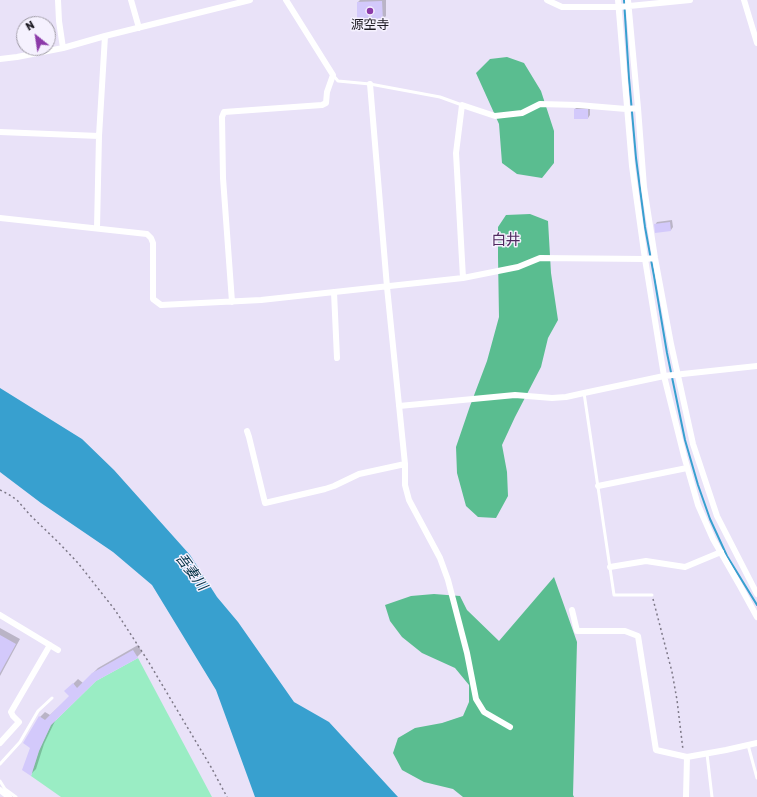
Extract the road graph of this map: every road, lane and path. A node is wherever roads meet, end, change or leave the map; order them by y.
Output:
1 (58, 0) edge
2 (131, 0) edge
3 (250, 0) edge
4 (286, 0) edge
5 (547, 0) edge
6 (689, 0) edge
7 (744, 0) edge
8 (624, 4) edge
9 (138, 28) junction
10 (105, 36) junction
11 (757, 44) edge
12 (63, 48) junction
13 (0, 58) edge
14 (333, 76) junction
15 (370, 84) junction
16 (462, 105) junction
17 (632, 109) junction
18 (0, 132) edge
19 (99, 136) junction
20 (0, 218) edge
21 (97, 228) junction
22 (650, 258) junction
23 (463, 278) junction
24 (387, 287) junction
25 (334, 292) junction
26 (232, 302) junction
27 (337, 358) dead end
28 (757, 366) edge
29 (671, 375) junction
30 (584, 394) junction
31 (399, 406) junction
32 (247, 431) dead end
33 (405, 464) junction
34 (687, 468) junction
35 (598, 486) junction
36 (0, 490) edge
37 (721, 552) junction
38 (610, 568) junction
39 (740, 577) junction
40 (757, 594) edge
41 (652, 595) joint
42 (572, 610) dead end
43 (0, 615) edge
44 (757, 617) edge
45 (50, 645) junction
46 (58, 650) dead end
47 (52, 698) dead end
48 (510, 727) dead end
49 (0, 743) edge
50 (757, 743) edge
51 (748, 745) junction
52 (707, 754) junction
53 (687, 757) junction
54 (0, 764) edge
55 (757, 778) edge
56 (0, 781) edge
57 (0, 790) edge
58 (9, 797) edge
59 (16, 797) edge
60 (227, 797) edge
61 (686, 797) edge
62 (712, 797) edge

1 - 12 street
2 - 9 street
3 - 9 street
4 - 14 street
5 - 8 street
6 - 8 street
7 - 11 street
8 - 17 street
8 - 17 street
9 - 10 street
10 - 12 street
10 - 19 street
12 - 13 street
14 - 15 lane
14 - 26 street
15 - 16 lane
15 - 24 street
16 - 17 street
16 - 23 street
17 - 22 street
17 - 22 street
18 - 19 street
19 - 21 street
20 - 21 street
21 - 26 street
22 - 23 street
22 - 29 street
22 - 29 street
23 - 24 street
24 - 25 street
24 - 31 street
25 - 26 street
25 - 27 street
28 - 29 street
29 - 30 street
29 - 34 street
29 - 39 street
30 - 31 street
30 - 35 lane
31 - 33 street
32 - 33 street
33 - 48 street
34 - 35 street
34 - 37 street
35 - 38 lane
36 - 60 path
37 - 38 street
37 - 39 street
38 - 41 lane
39 - 40 street
39 - 44 street
41 - 53 path
42 - 53 street
43 - 45 street
45 - 46 street
45 - 49 street
47 - 54 lane
50 - 51 street
51 - 52 street
51 - 55 lane
52 - 53 street
52 - 62 lane
53 - 61 street
56 - 59 lane
57 - 58 street

